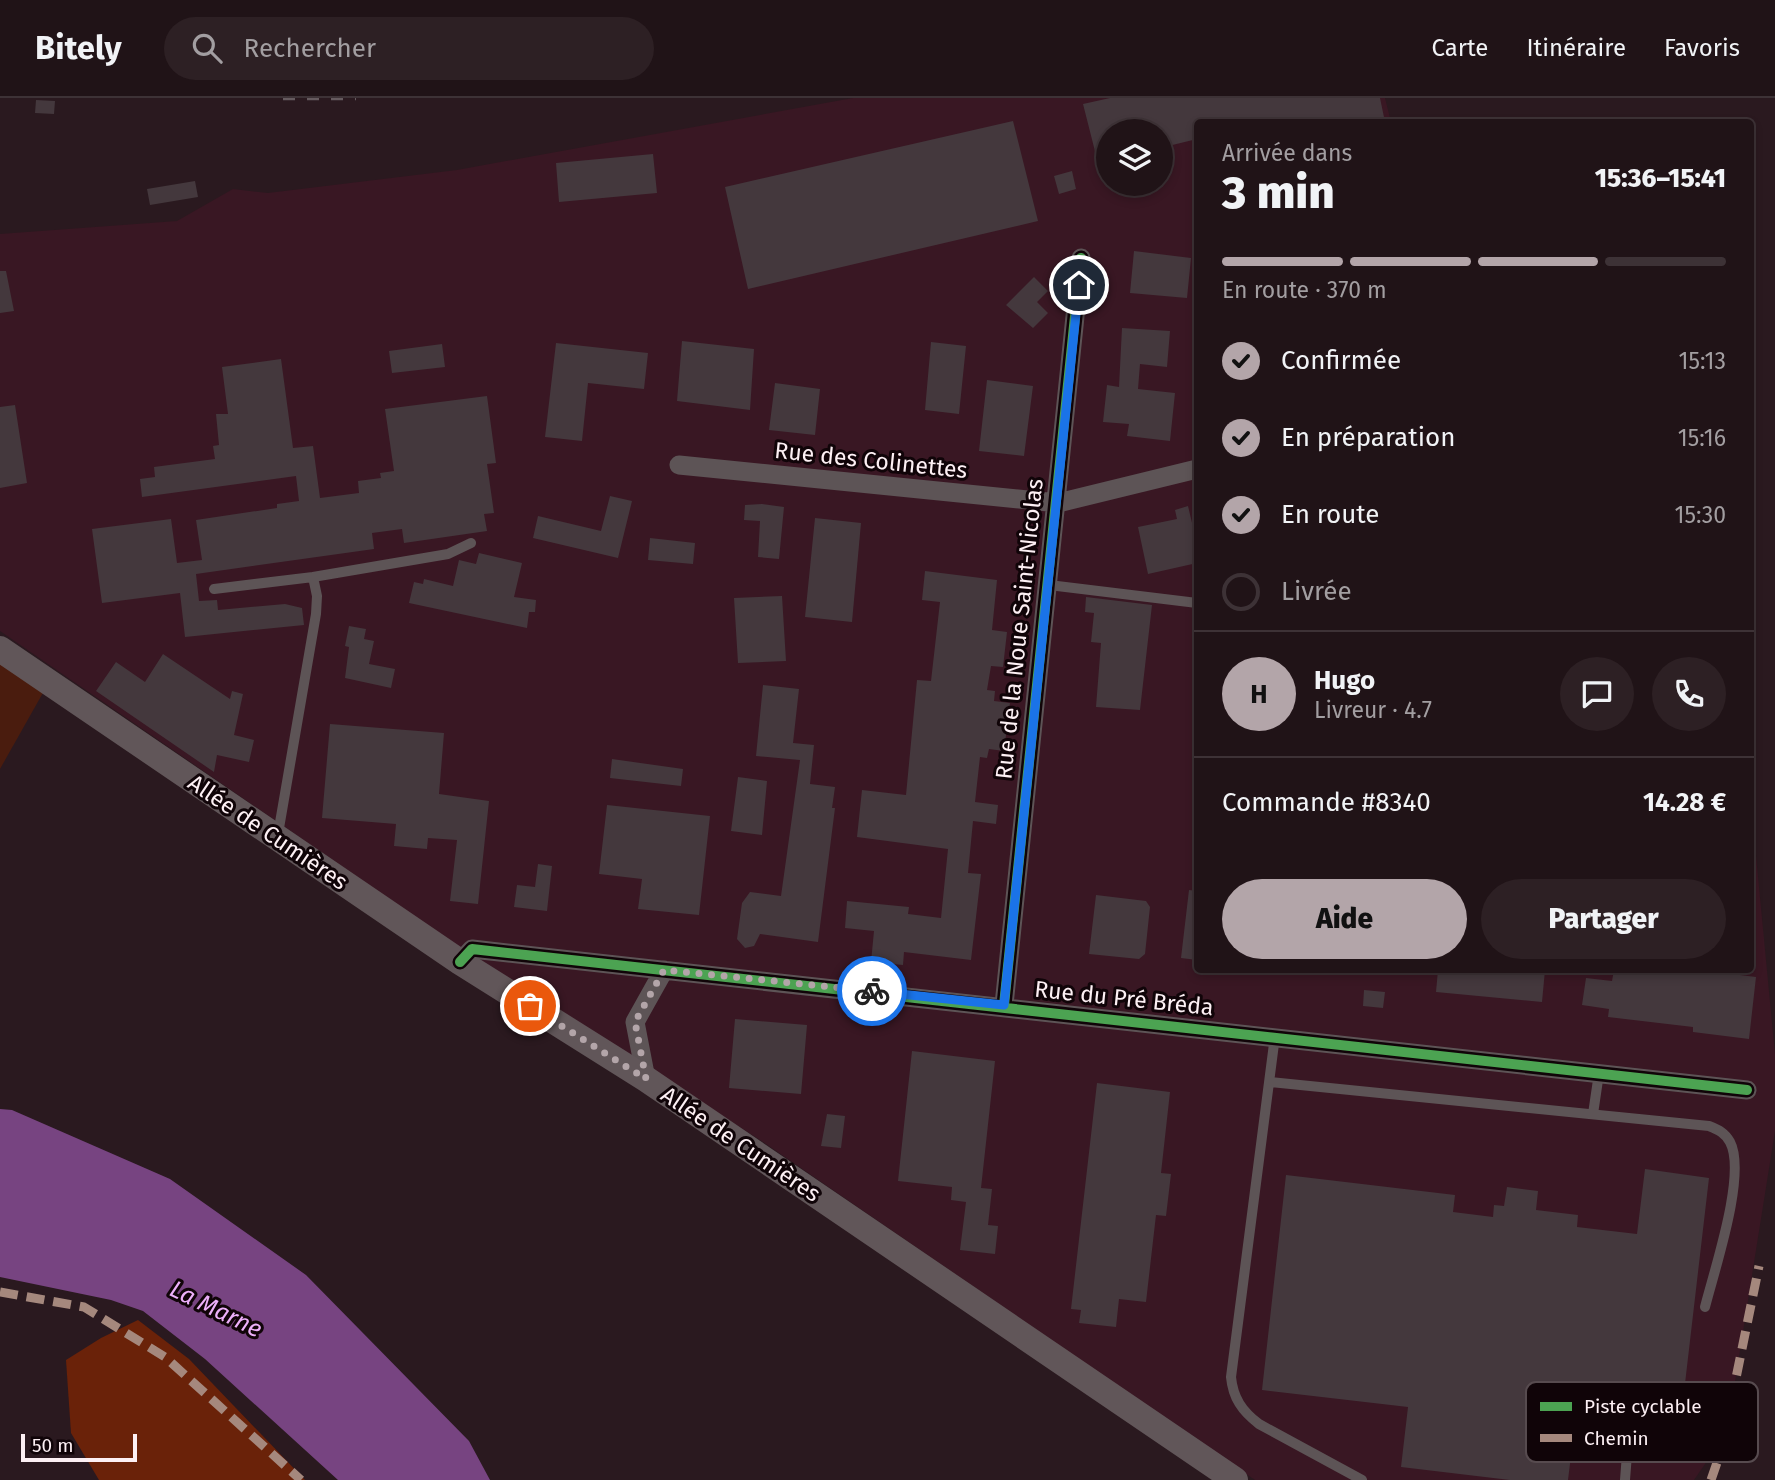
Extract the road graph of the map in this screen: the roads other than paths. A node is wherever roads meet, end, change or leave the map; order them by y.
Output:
1 (1081, 258) dead end
2 (679, 465) dead end
3 (1194, 470) edge
4 (1058, 503) junction
5 (471, 543) dead end
6 (313, 577) junction
7 (1049, 585) junction
8 (214, 589) dead end
9 (1194, 603) edge
10 (0, 649) edge
11 (277, 838) junction
12 (460, 962) junction
13 (664, 970) junction
14 (1004, 1005) junction
15 (1275, 1036) junction
16 (1599, 1073) junction
17 (646, 1079) junction
18 (1270, 1082) junction
19 (1748, 1090) dead end
20 (1593, 1114) junction
21 (1705, 1307) dead end
22 (1626, 1462) edge
23 (1235, 1480) edge
24 (1362, 1480) edge
25 (1625, 1480) edge

1 - 4 street, Rue de la Noue Saint-Nicolas
2 - 4 street, Rue des Colinettes
3 - 4 street, Rue des Colinettes
4 - 7 street, Rue de la Noue Saint-Nicolas
5 - 6 lane
6 - 8 lane
6 - 11 lane
7 - 9 lane
7 - 14 street, Rue de la Noue Saint-Nicolas
10 - 11 main road, Allée de Cumières
11 - 12 main road, Allée de Cumières
12 - 13 street, Rue du Pré Bréda
12 - 17 main road, Allée de Cumières
13 - 14 street, Rue du Pré Bréda
13 - 17 street
14 - 15 street, Rue du Pré Bréda
15 - 16 street, Rue du Pré Bréda
15 - 18 lane
16 - 19 street, Rue du Pré Bréda
16 - 20 lane
17 - 23 main road, Allée de Cumières
18 - 20 lane
18 - 24 lane
20 - 21 lane
22 - 25 lane

